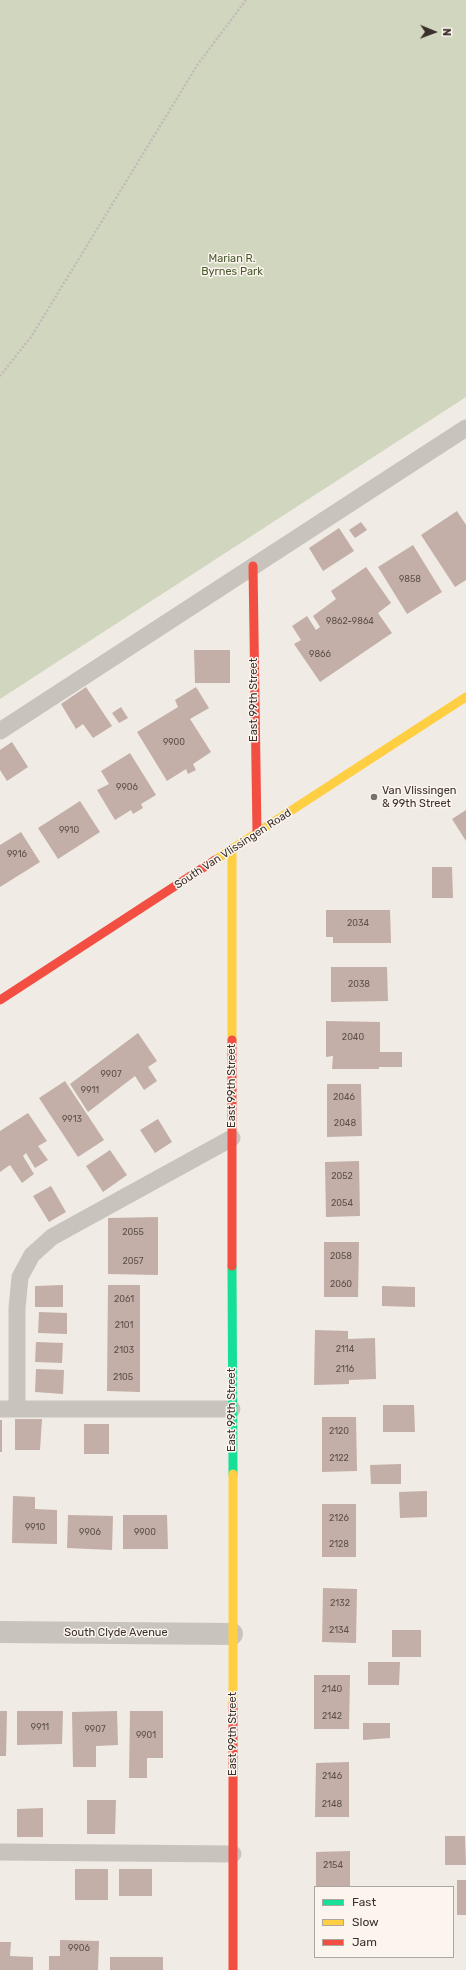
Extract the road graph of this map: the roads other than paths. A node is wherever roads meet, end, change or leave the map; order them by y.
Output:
1 (466, 428) edge
2 (253, 566) junction
3 (466, 697) edge
4 (0, 731) edge
5 (256, 833) junction
6 (232, 850) junction
7 (0, 1000) edge
8 (232, 1138) junction
9 (0, 1409) edge
10 (17, 1409) junction
11 (232, 1409) junction
12 (0, 1632) edge
13 (232, 1634) junction
14 (0, 1852) edge
15 (233, 1854) junction
16 (233, 1970) edge

1 - 2 lane
2 - 4 lane
2 - 5 street, East 99th Street
3 - 5 street, South Van Vlissingen Road
5 - 6 street, South Van Vlissingen Road
6 - 7 street, South Van Vlissingen Road
6 - 8 street, East 99th Street
8 - 10 lane
8 - 11 street, East 99th Street
9 - 10 lane
10 - 11 lane
11 - 13 street, East 99th Street
12 - 13 street, South Clyde Avenue
13 - 15 street, East 99th Street
14 - 15 lane
15 - 16 street, East 99th Street

